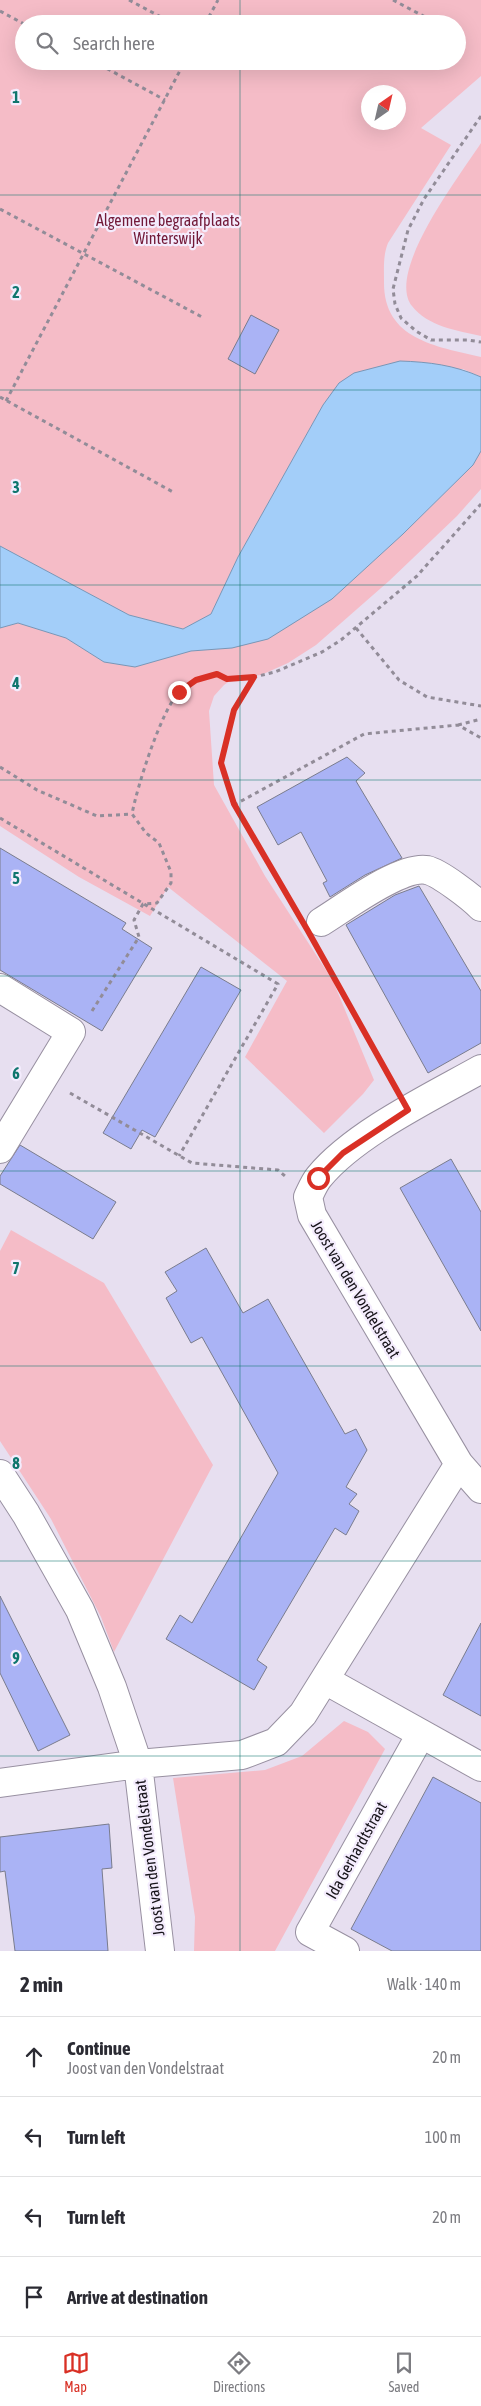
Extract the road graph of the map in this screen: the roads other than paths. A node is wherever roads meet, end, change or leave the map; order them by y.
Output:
1 (481, 907) edge
2 (312, 928) road end
3 (0, 988) edge
4 (481, 1069) edge
5 (3, 1136) edge
6 (459, 1464) junction
7 (0, 1474) edge
8 (481, 1489) edge
9 (325, 1680) junction
10 (421, 1734) junction
11 (138, 1764) junction
12 (481, 1767) edge
13 (0, 1783) edge
14 (160, 1951) edge
15 (345, 1951) edge

1 - 2 street
3 - 5 street
4 - 6 street, Joost van den Vondelstraat
6 - 8 street, Joost van den Vondelstraat
6 - 9 street, Joost van den Vondelstraat
7 - 11 street, Joost van den Vondelstraat
9 - 10 street
9 - 11 street, Joost van den Vondelstraat
10 - 12 street
10 - 15 street, Ida Gerhardtstraat
11 - 13 street
11 - 14 street, Joost van den Vondelstraat

